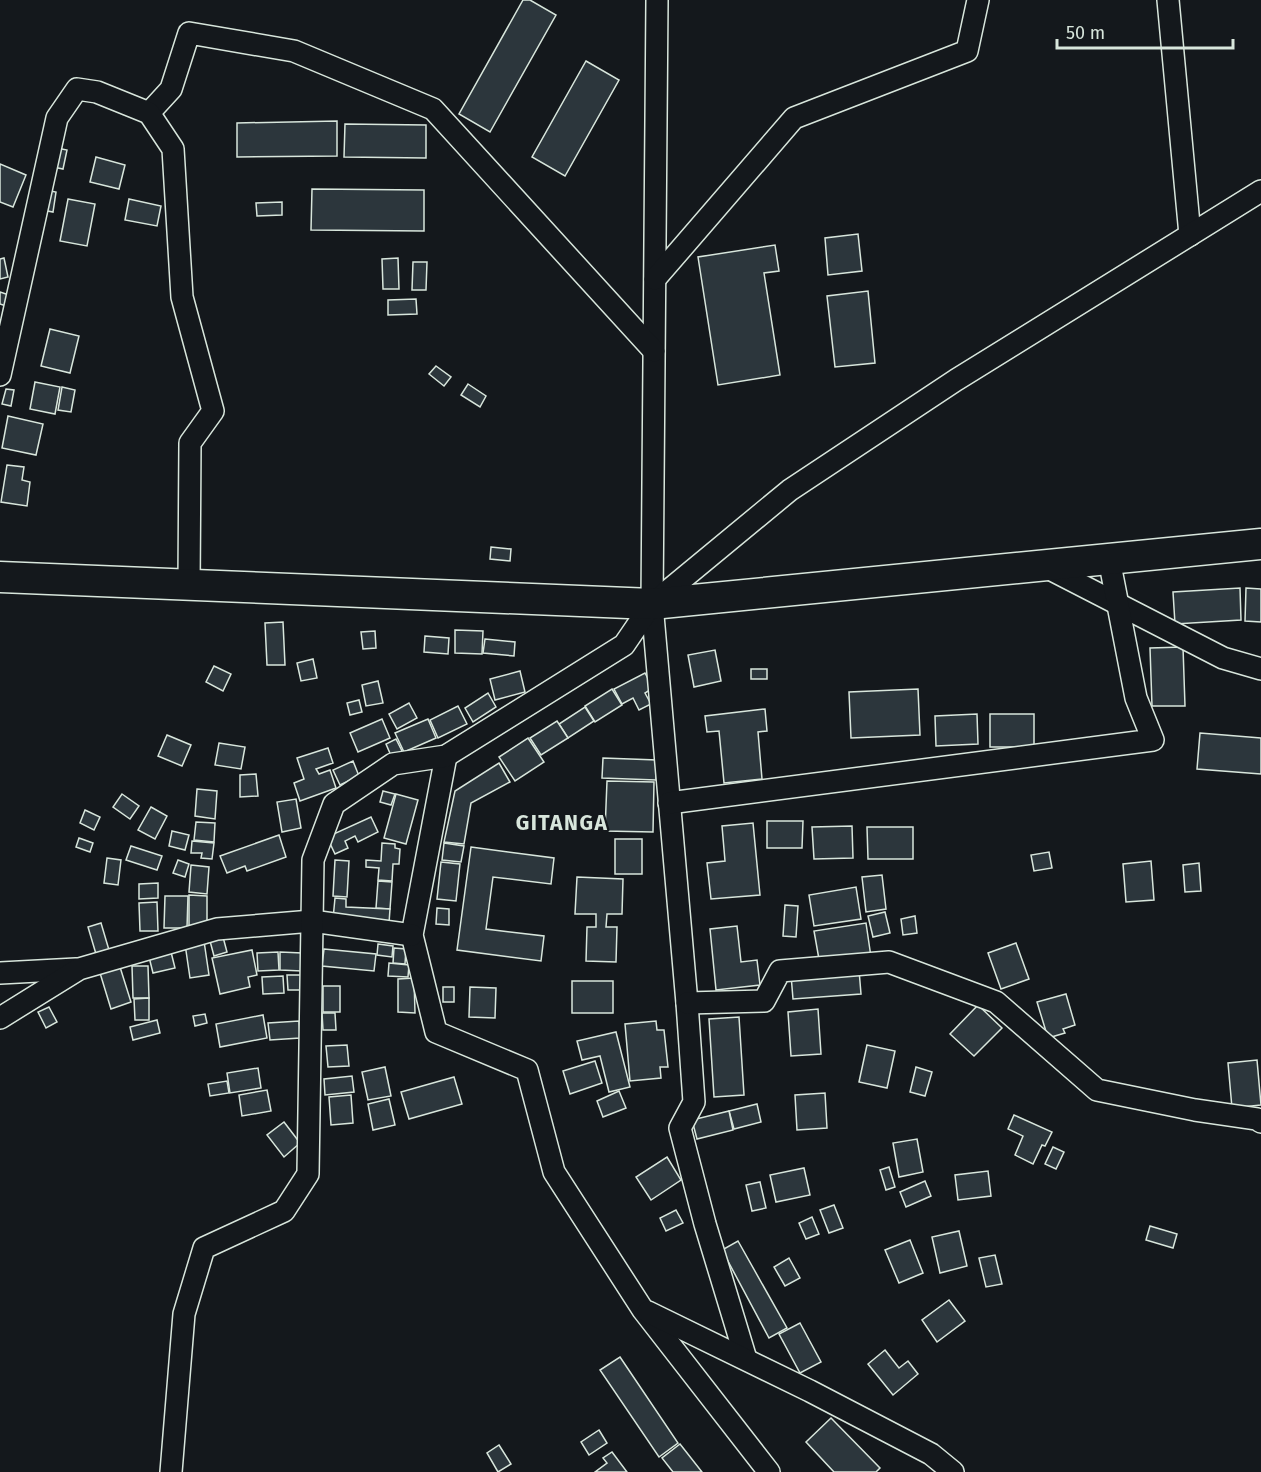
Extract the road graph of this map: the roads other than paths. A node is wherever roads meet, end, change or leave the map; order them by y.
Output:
1 (657, 0) edge
2 (978, 0) edge
3 (1168, 0) edge
4 (149, 113) junction
5 (1261, 191) edge
6 (1190, 235) junction
7 (655, 279) junction
8 (654, 351) junction
9 (0, 375) edge
10 (1261, 544) edge
11 (1109, 559) junction
12 (1044, 566) junction
13 (0, 576) edge
14 (189, 585) junction
15 (651, 604) junction
16 (1117, 604) junction
17 (1261, 669) edge
18 (446, 756) junction
19 (669, 803) junction
20 (312, 921) junction
21 (412, 935) junction
22 (79, 969) junction
23 (0, 973) edge
24 (687, 1003) junction
25 (0, 1018) edge
26 (1261, 1122) edge
27 (642, 1310) junction
28 (746, 1359) junction
29 (171, 1472) edge
30 (769, 1472) edge
31 (953, 1472) edge

1 - 7 street
2 - 7 street
3 - 6 street
4 - 8 street
4 - 9 street
4 - 14 street
5 - 6 street
6 - 15 street
7 - 8 street
8 - 15 street
10 - 11 main road
11 - 12 main road
11 - 16 street
12 - 15 main road
12 - 16 street
13 - 14 main road
14 - 15 main road
15 - 18 street
15 - 19 street
16 - 17 street
16 - 19 street
18 - 20 street
18 - 21 street
19 - 24 street
20 - 21 street
20 - 22 street
20 - 29 street
21 - 27 street
22 - 23 street
22 - 25 street
24 - 26 street
24 - 28 street
27 - 28 street
27 - 30 street
28 - 31 street

